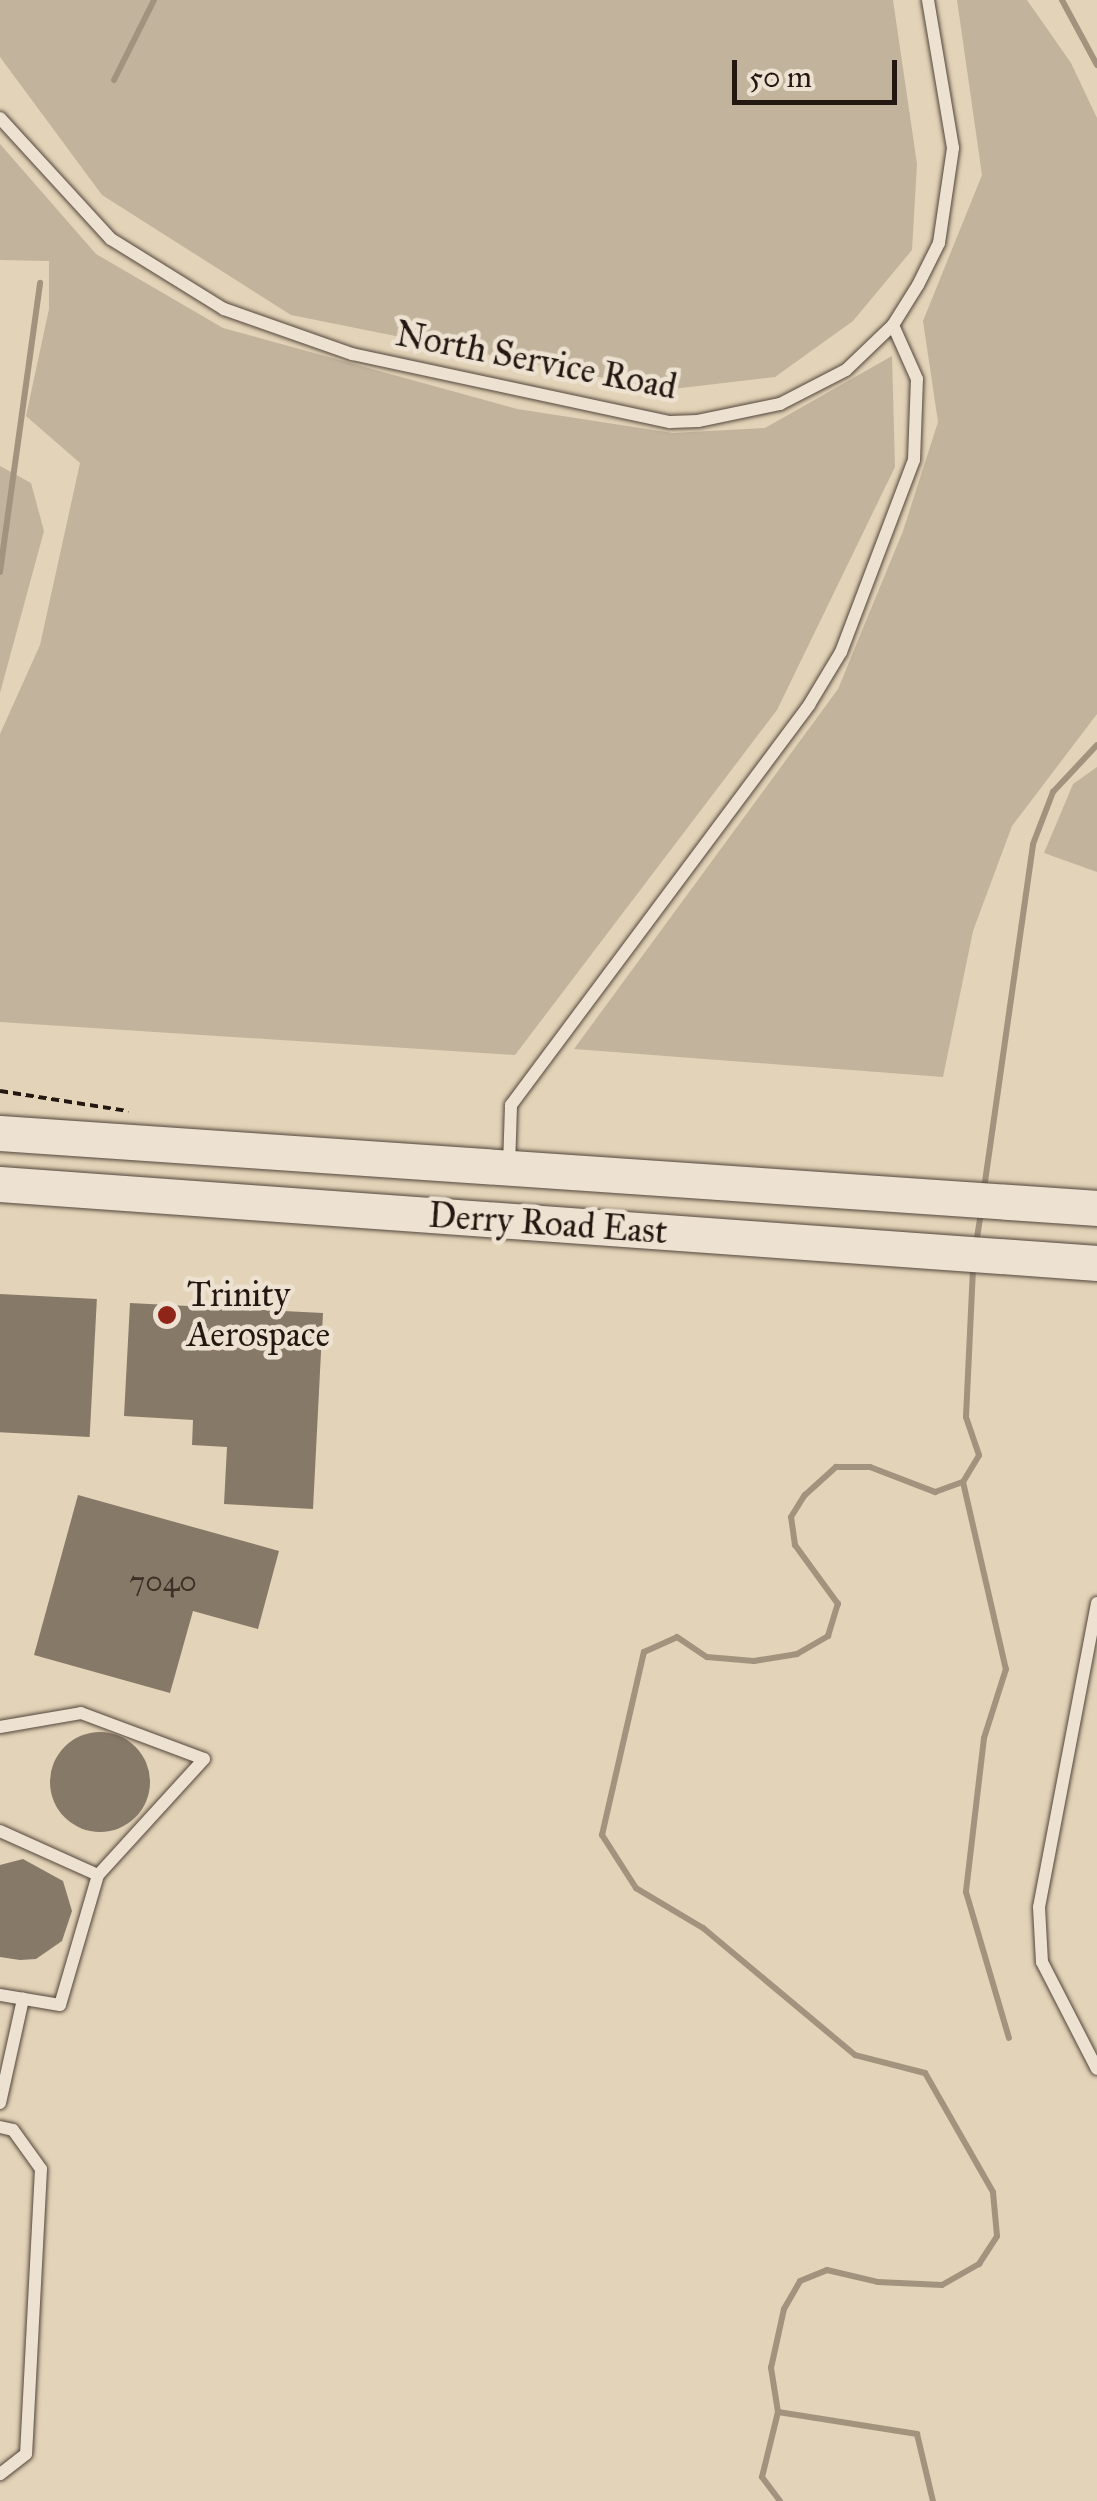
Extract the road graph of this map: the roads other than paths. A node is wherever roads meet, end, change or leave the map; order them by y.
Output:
1 (928, 0) edge
2 (0, 118) edge
3 (893, 326) junction
4 (0, 1133) edge
5 (509, 1170) junction
6 (0, 1184) edge
7 (1097, 1208) edge
8 (1097, 1263) edge
9 (1097, 1604) edge
10 (0, 1726) edge
11 (0, 1832) edge
12 (98, 1875) junction
13 (0, 1995) edge
14 (23, 1999) junction
15 (1097, 2069) edge
16 (0, 2103) edge
17 (0, 2127) edge
18 (0, 2474) edge

1 - 3 lane, North Service Road
2 - 3 lane, North Service Road
3 - 5 lane
4 - 5 main road, Derry Road East
5 - 7 main road, Derry Road East
6 - 8 main road, Derry Road East
9 - 15 lane
10 - 12 lane
11 - 12 lane
12 - 14 lane
13 - 14 lane
14 - 16 lane
17 - 18 lane

